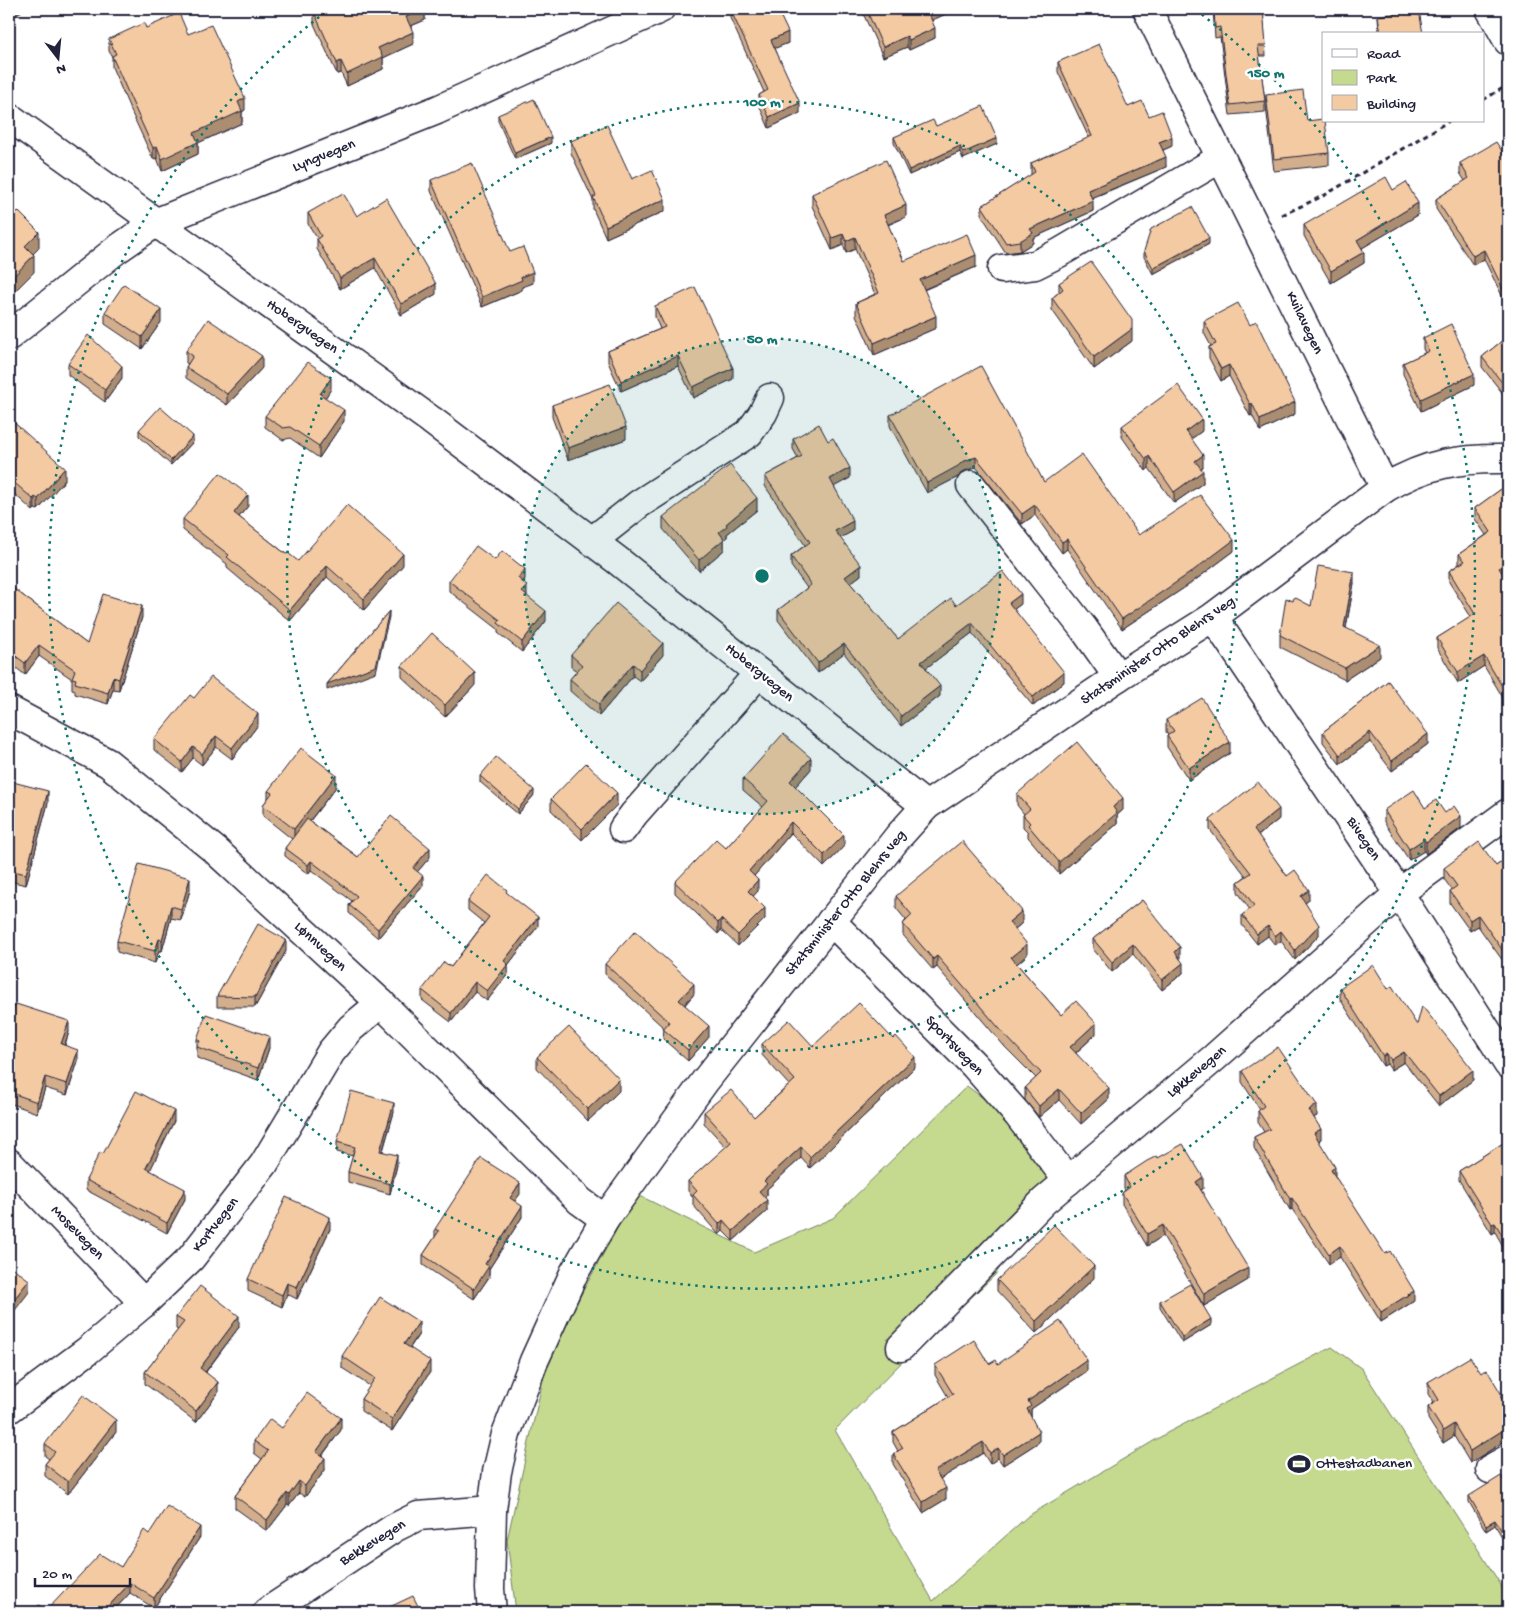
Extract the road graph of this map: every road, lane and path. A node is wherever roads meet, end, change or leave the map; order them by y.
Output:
1 (660, 9) edge
2 (1147, 9) edge
3 (1490, 9) edge
4 (1508, 41) edge
5 (1508, 85) edge
6 (1484, 99) edge
7 (9, 117) edge
8 (1446, 122) edge
9 (1222, 158) junction
10 (155, 223) junction
11 (1256, 226) junction
12 (1002, 269) dead end
13 (9, 336) edge
14 (770, 398) dead end
15 (1508, 459) edge
16 (971, 485) dead end
17 (1386, 488) junction
18 (592, 541) junction
19 (1213, 617) junction
20 (760, 674) junction
21 (1118, 677) junction
22 (9, 710) edge
23 (926, 806) junction
24 (1508, 813) edge
25 (623, 829) dead end
26 (1399, 893) junction
27 (831, 921) junction
28 (381, 1003) junction
29 (1508, 1064) edge
30 (9, 1163) edge
31 (1068, 1180) junction
32 (605, 1219) junction
33 (144, 1303) junction
34 (901, 1347) dead end
35 (9, 1409) edge
36 (492, 1510) junction
37 (267, 1612) edge
38 (492, 1612) edge

1 - 10 street, Lyngvegen
2 - 9 street, Kvilavegen
3 - 4 street
5 - 6 path
7 - 10 street, Hobergvegen
8 - 11 path
9 - 11 street, Kvilavegen
9 - 12 street
10 - 13 street, Lyngvegen
10 - 18 street, Hobergvegen
11 - 17 street, Kvilavegen
14 - 18 street
15 - 17 street, Statsminister Otto Blehrs veg
16 - 21 street
17 - 19 street, Statsminister Otto Blehrs veg
18 - 20 street, Hobergvegen
19 - 21 street, Statsminister Otto Blehrs veg
19 - 26 street, Bivegen
20 - 23 street, Hobergvegen
20 - 25 street
21 - 23 street, Statsminister Otto Blehrs veg
22 - 28 street, Lønnvegen
23 - 27 street, Statsminister Otto Blehrs veg
24 - 26 street, Løkkevegen
26 - 29 street, Bivegen
26 - 31 street, Løkkevegen
27 - 31 street, Sportsvegen
27 - 32 street, Statsminister Otto Blehrs veg
28 - 32 street, Lønnvegen
28 - 33 street, Kortvegen
30 - 33 street, Mosevegen
31 - 34 street, Løkkevegen
32 - 36 street, Statsminister Otto Blehrs veg
33 - 35 street, Kortvegen
36 - 37 street, Bekkevegen
36 - 38 street, Statsminister Otto Blehrs veg

